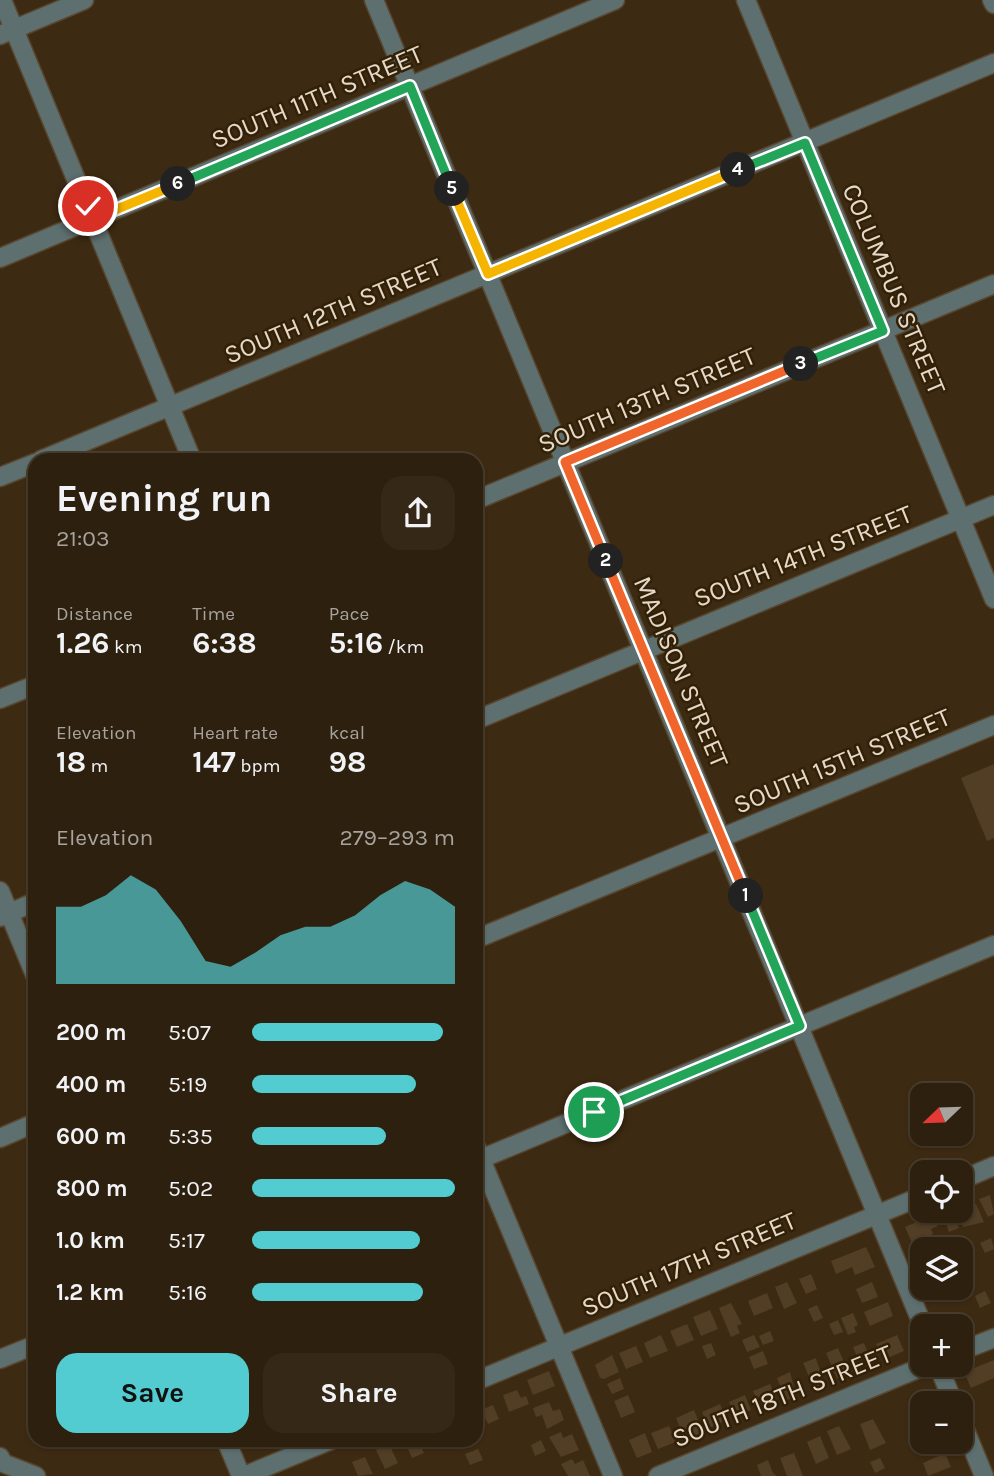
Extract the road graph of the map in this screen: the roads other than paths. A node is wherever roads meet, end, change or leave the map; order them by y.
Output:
1 (2, 0) edge
2 (84, 0) edge
3 (374, 0) edge
4 (615, 0) edge
5 (746, 0) edge
6 (7, 32) edge
7 (994, 63) edge
8 (410, 86) junction
9 (805, 143) junction
10 (93, 219) junction
11 (0, 258) edge
12 (488, 274) junction
13 (994, 284) edge
14 (883, 331) junction
15 (171, 407) junction
16 (58, 453) edge
17 (189, 453) edge
18 (565, 462) junction
19 (28, 466) edge
20 (0, 477) edge
21 (483, 497) edge
22 (994, 505) edge
23 (961, 519) junction
24 (994, 599) edge
25 (644, 650) junction
26 (28, 688) edge
27 (0, 699) edge
28 (483, 717) edge
29 (994, 725) edge
30 (722, 839) junction
31 (0, 891) edge
32 (28, 905) edge
33 (5, 915) edge
34 (483, 936) edge
35 (994, 946) edge
36 (28, 961) edge
37 (800, 1026) junction
38 (28, 1126) edge
39 (0, 1138) edge
40 (483, 1154) edge
41 (994, 1166) edge
42 (483, 1168) edge
43 (973, 1175) edge
44 (910, 1201) edge
45 (878, 1214) junction
46 (918, 1314) edge
47 (994, 1338) edge
48 (560, 1346) junction
49 (973, 1346) edge
50 (28, 1348) edge
51 (0, 1359) edge
52 (910, 1372) edge
53 (483, 1378) edge
54 (229, 1447) edge
55 (314, 1447) edge
56 (973, 1449) edge
57 (1, 1461) edge
58 (36, 1476) edge
59 (242, 1476) edge
60 (613, 1476) edge
61 (658, 1476) edge
62 (984, 1476) edge

1 - 6 street
2 - 6 street
3 - 8 street, MADISON STREET
4 - 8 street, SOUTH 11TH STREET
5 - 9 street, COLUMBUS STREET
6 - 10 street
7 - 9 street, SOUTH 12TH STREET
8 - 10 street, SOUTH 11TH STREET
8 - 12 street, MADISON STREET
9 - 12 street, SOUTH 12TH STREET
9 - 14 street, COLUMBUS STREET
10 - 11 street, SOUTH 11TH STREET
10 - 15 street
12 - 15 street, SOUTH 12TH STREET
12 - 18 street, MADISON STREET
13 - 14 street, SOUTH 13TH STREET
14 - 18 street, SOUTH 13TH STREET
14 - 23 street, COLUMBUS STREET
15 - 16 street, SOUTH 12TH STREET
15 - 17 street
18 - 21 street, SOUTH 13TH STREET
18 - 25 street, MADISON STREET
19 - 20 street
22 - 23 street, SOUTH 14TH STREET
23 - 24 street, COLUMBUS STREET
23 - 25 street, SOUTH 14TH STREET
25 - 28 street, SOUTH 14TH STREET
25 - 30 street, MADISON STREET
26 - 27 street
29 - 30 street, SOUTH 15TH STREET
30 - 34 street, SOUTH 15TH STREET
30 - 37 street, MADISON STREET
31 - 33 street
32 - 33 street
33 - 36 street
35 - 37 street
37 - 40 street
37 - 45 street, MADISON STREET
38 - 39 street
41 - 43 street
42 - 48 street
44 - 45 street, SOUTH 17TH STREET
45 - 46 street, MADISON STREET
45 - 48 street, SOUTH 17TH STREET
47 - 49 street
48 - 53 street, SOUTH 17TH STREET
48 - 60 street
50 - 51 street
52 - 61 street, SOUTH 18TH STREET
54 - 59 street
55 - 59 street
56 - 62 street
57 - 58 street

